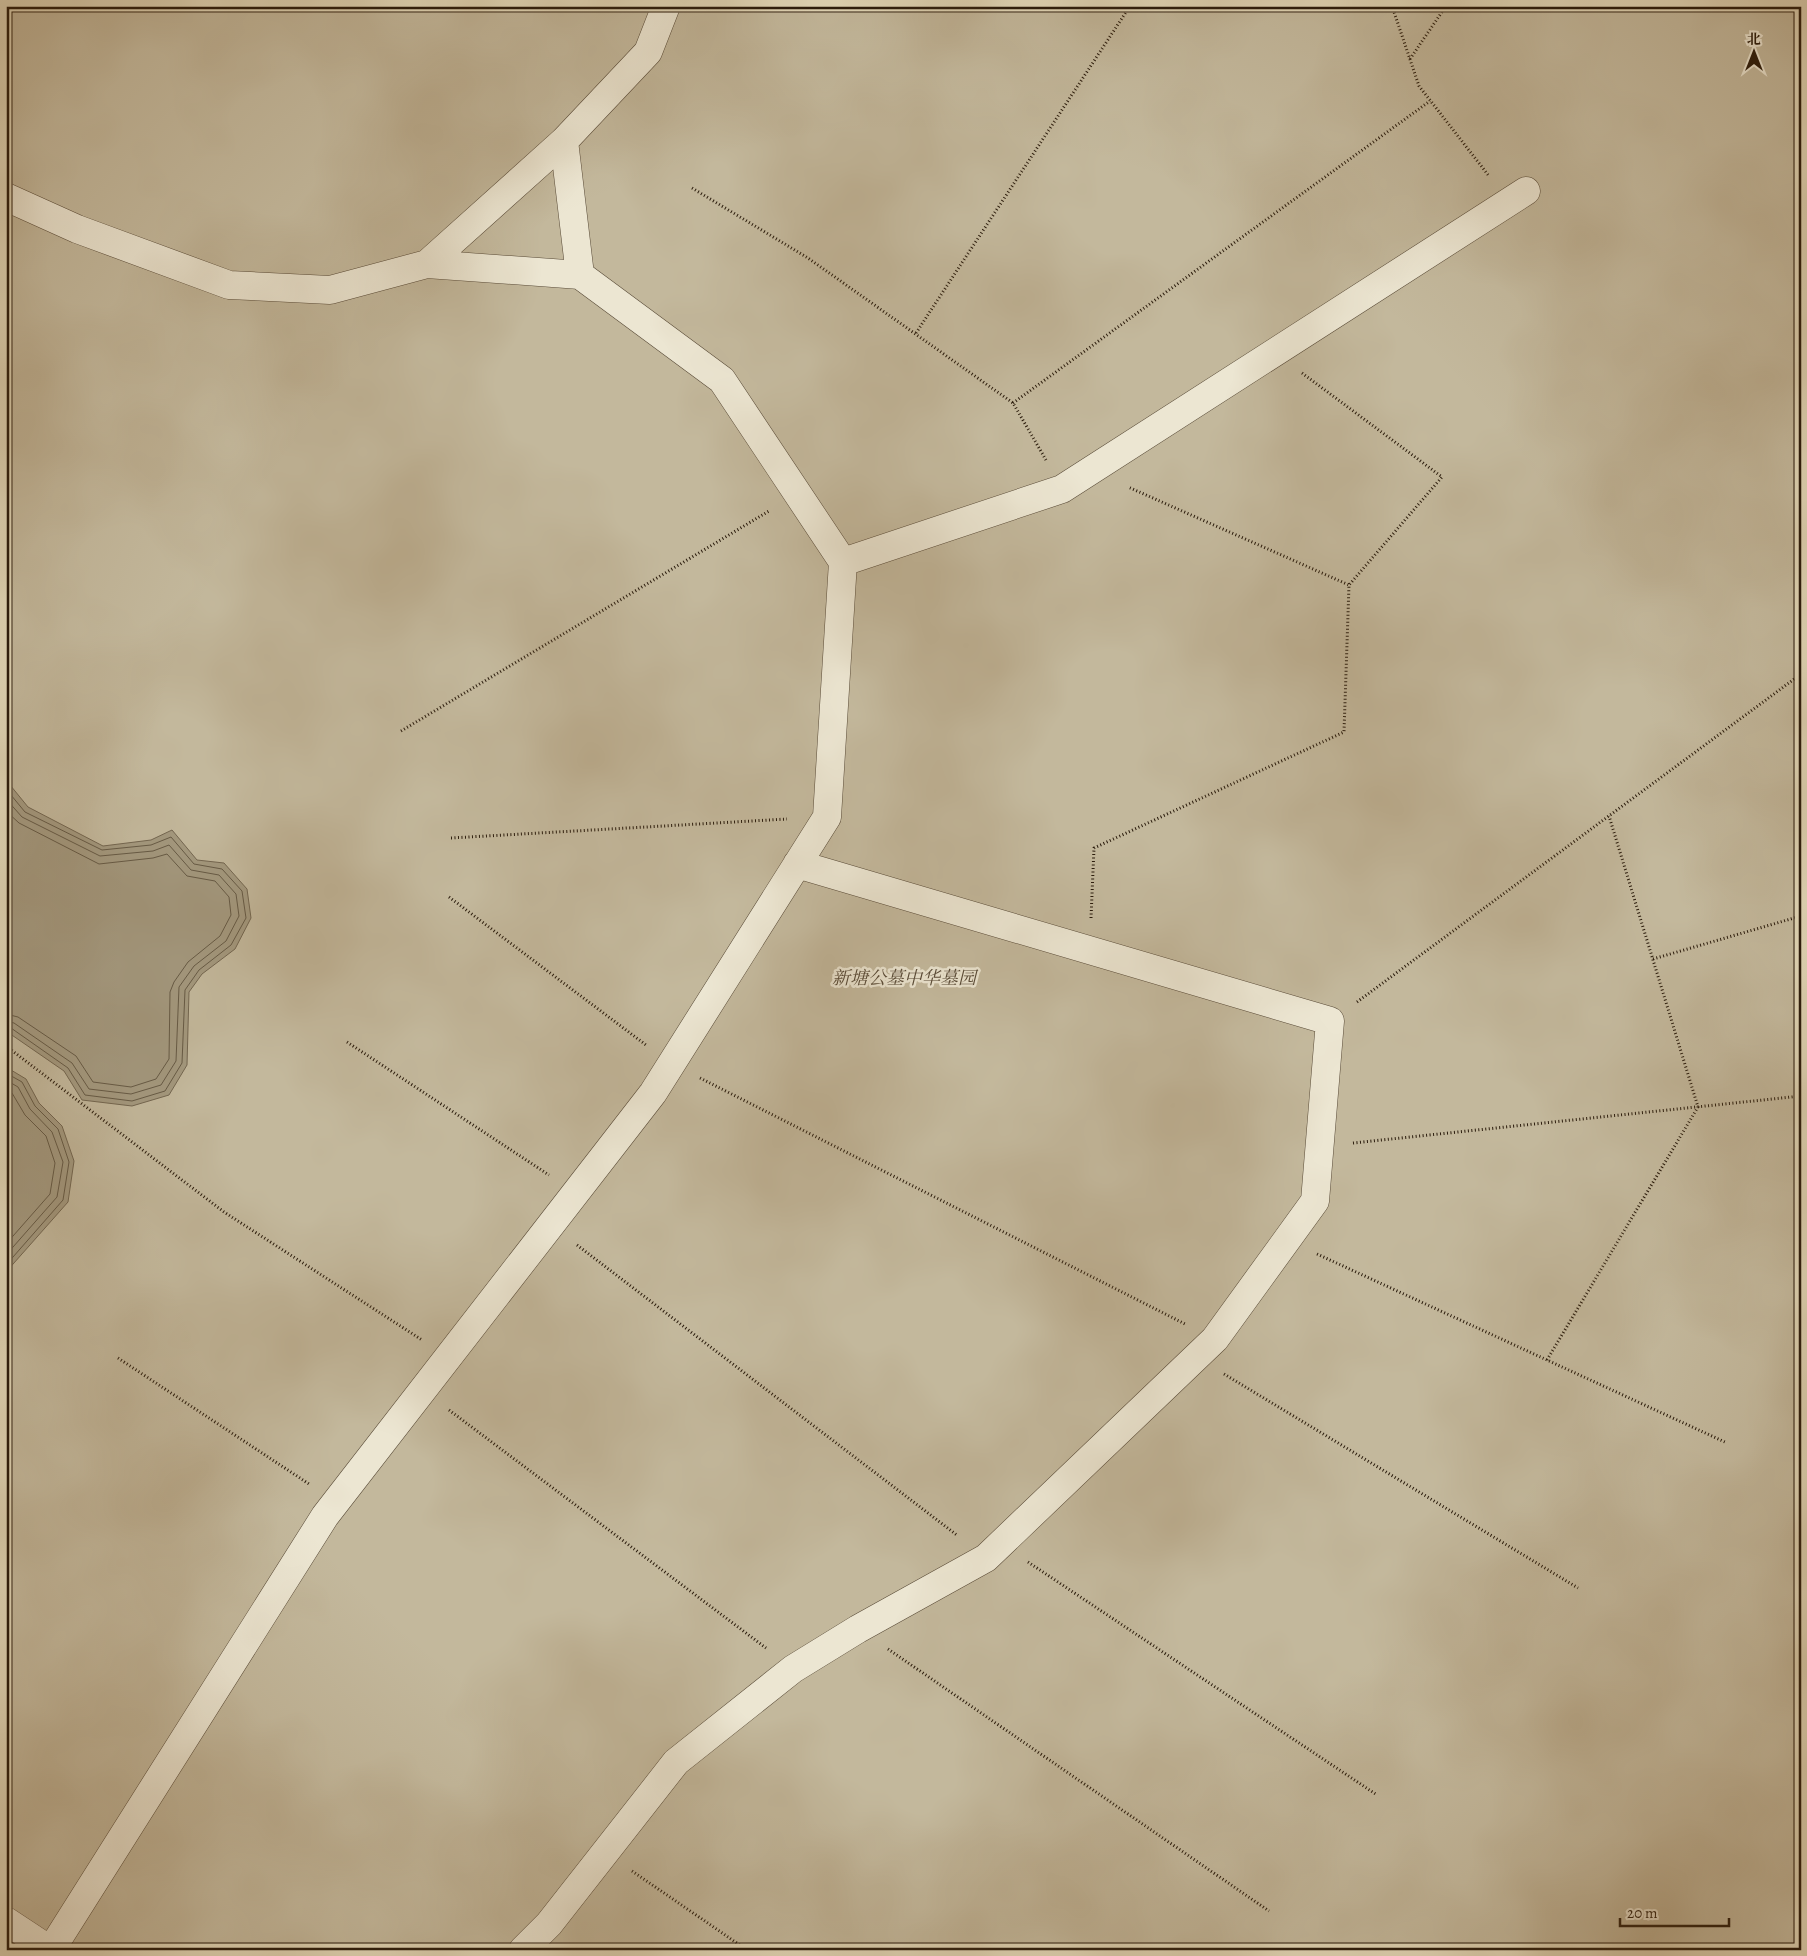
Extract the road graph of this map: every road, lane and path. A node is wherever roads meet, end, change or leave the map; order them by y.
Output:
1 (666, 6) edge
2 (1130, 6) edge
3 (1392, 6) edge
4 (1446, 6) edge
5 (1410, 59) junction
6 (1430, 100) junction
7 (564, 142) junction
8 (692, 188) dead end
9 (1518, 196) joint
10 (6, 197) edge
11 (427, 264) junction
12 (580, 275) junction
13 (916, 334) junction
14 (1274, 353) junction
15 (1013, 403) junction
16 (1091, 470) junction
17 (1062, 489) junction
18 (798, 494) junction
19 (844, 562) junction
20 (1349, 585) junction
21 (1801, 674) edge
22 (400, 731) dead end
23 (1609, 816) junction
24 (827, 817) junction
25 (451, 838) dead end
26 (797, 864) junction
27 (449, 897) dead end
28 (1801, 916) edge
29 (1090, 951) junction
30 (1652, 959) junction
31 (1330, 1021) junction
32 (347, 1042) dead end
33 (6, 1046) edge
34 (672, 1064) junction
35 (1801, 1096) edge
36 (1698, 1107) junction
37 (1320, 1147) junction
38 (576, 1192) junction
39 (551, 1225) junction
40 (1287, 1240) junction
41 (1205, 1348) junction
42 (448, 1357) junction
43 (118, 1358) dead end
44 (1547, 1360) junction
45 (423, 1390) junction
46 (1727, 1443) dead end
47 (336, 1502) junction
48 (994, 1551) junction
49 (1578, 1588) dead end
50 (858, 1629) junction
51 (793, 1669) junction
52 (1376, 1795) dead end
53 (605, 1852) junction
54 (1269, 1911) dead end
55 (6, 1922) edge
56 (50, 1950) edge
57 (522, 1950) edge
58 (747, 1950) edge

1 - 7 street
2 - 13 path
3 - 5 path
4 - 5 path
5 - 6 path
6 - 9 path
6 - 15 path
7 - 11 street
7 - 12 street
8 - 13 path
9 - 14 street
10 - 11 street
11 - 12 street
12 - 18 street
13 - 15 path
14 - 16 street
14 - 20 path
15 - 17 path
16 - 17 street
16 - 20 path
17 - 19 street
18 - 19 street
18 - 22 path
19 - 24 street
20 - 29 path
21 - 23 path
23 - 30 path
23 - 31 path
24 - 25 path
24 - 26 street
26 - 29 street
26 - 34 street
27 - 34 path
28 - 30 path
29 - 31 street
30 - 36 path
31 - 37 street
32 - 38 path
33 - 42 path
34 - 38 street
34 - 41 path
35 - 36 path
36 - 37 path
36 - 44 path
37 - 40 street
38 - 39 street
39 - 42 street
39 - 48 path
40 - 41 street
40 - 44 path
41 - 48 street
41 - 49 path
42 - 45 street
43 - 47 path
44 - 46 path
45 - 47 street
45 - 51 path
47 - 56 street
48 - 50 street
48 - 52 path
50 - 51 street
50 - 54 path
51 - 53 street
53 - 57 street
53 - 58 path
55 - 56 street

